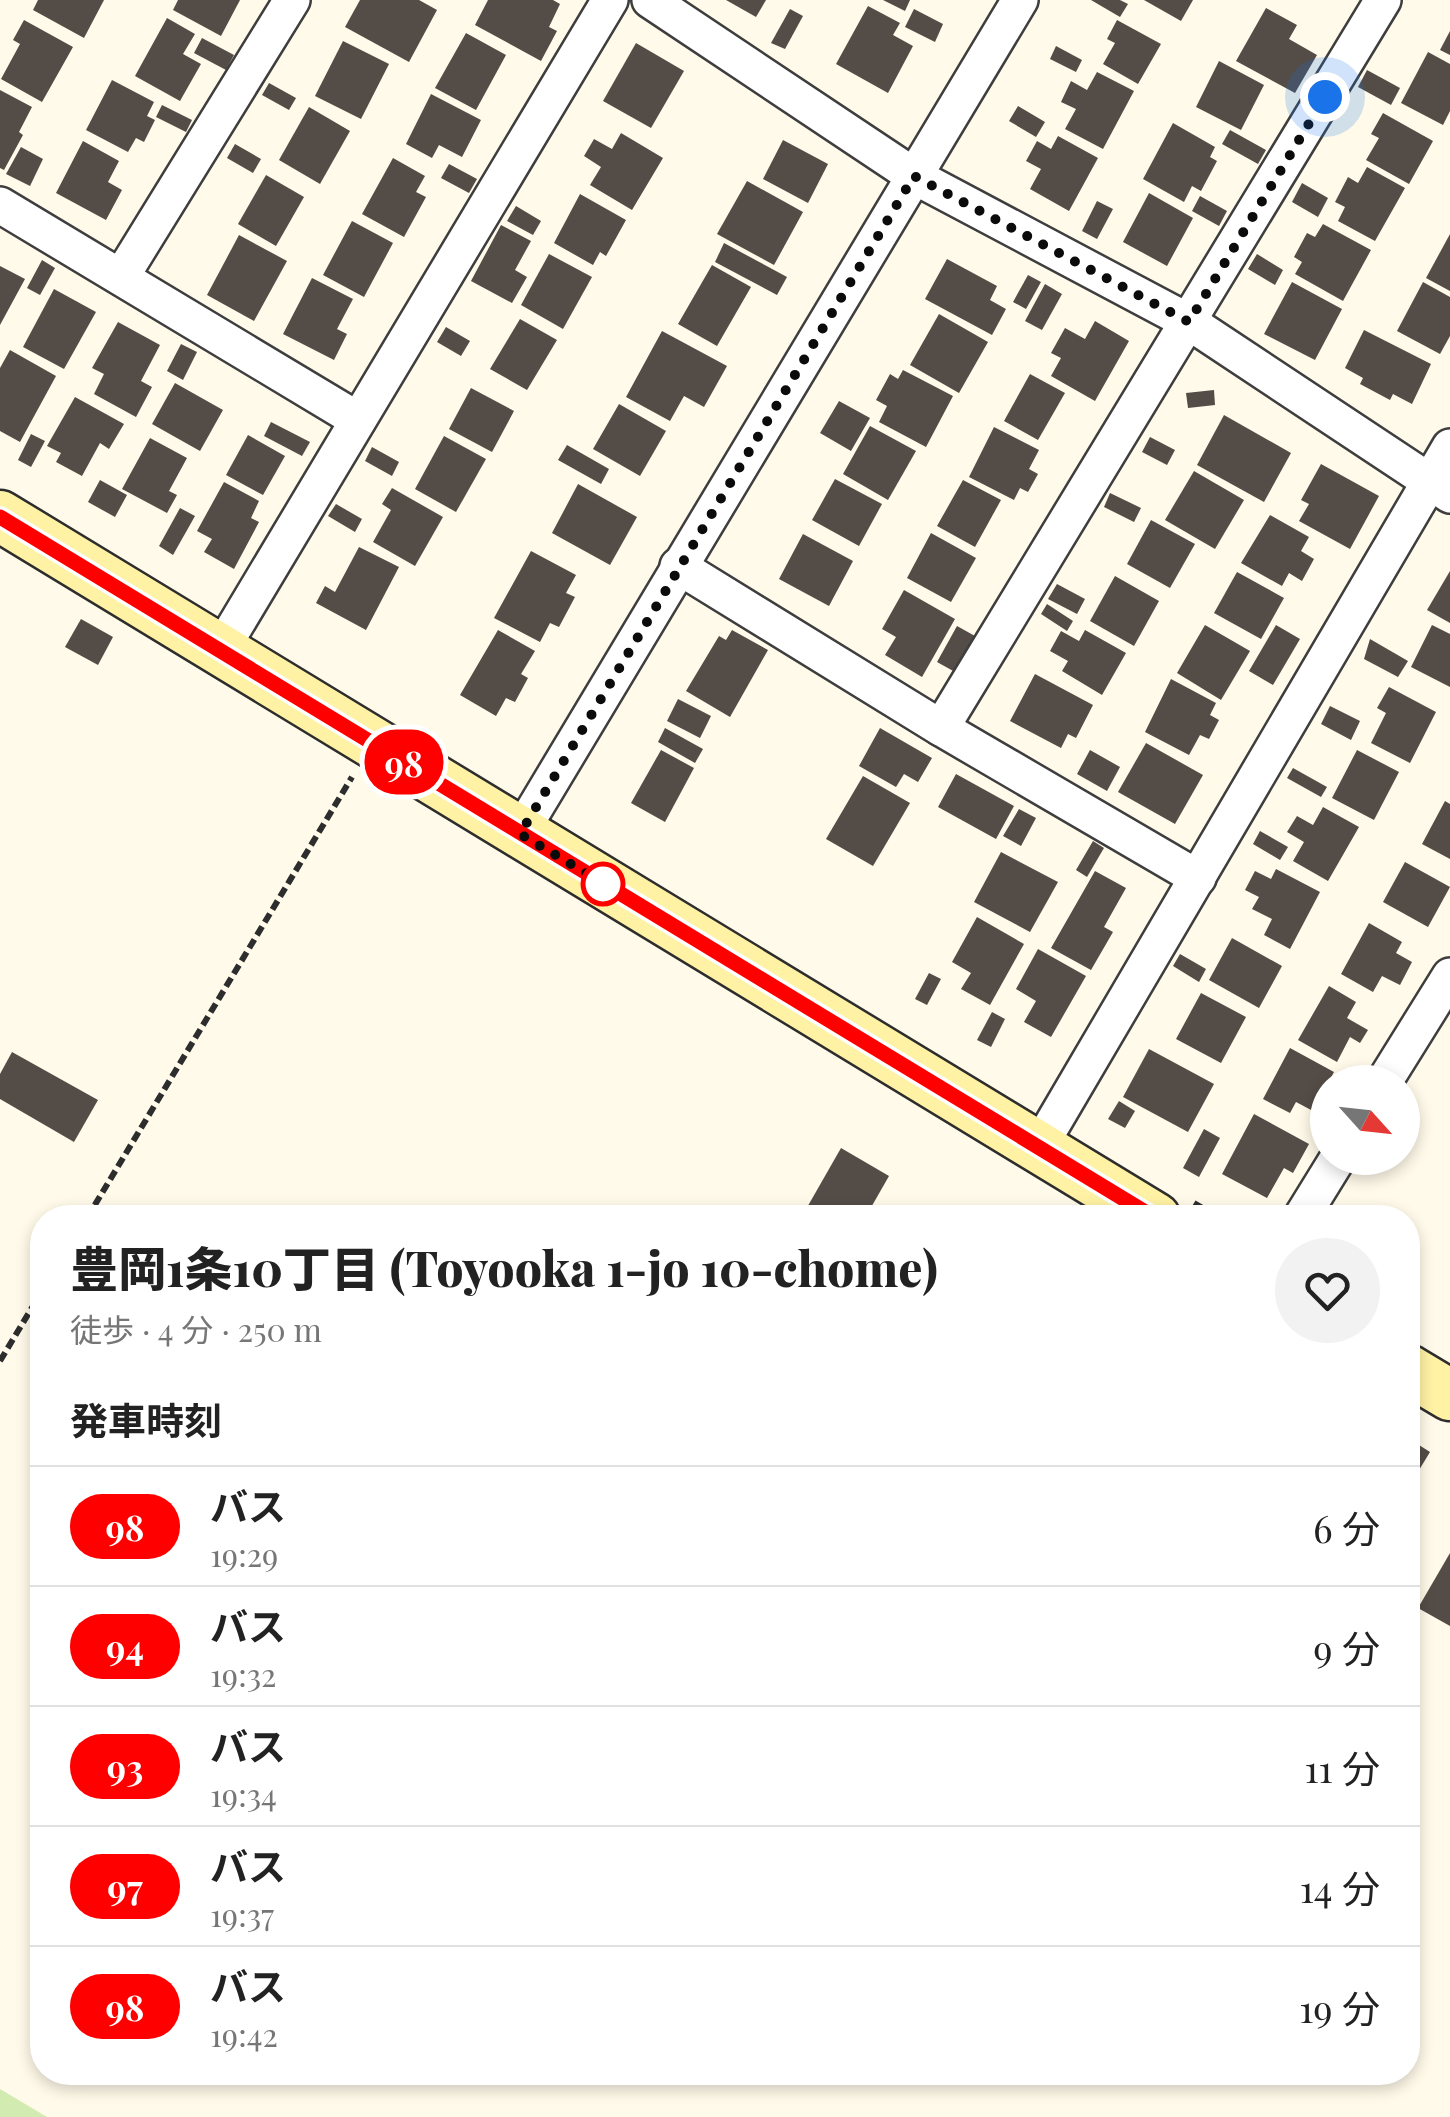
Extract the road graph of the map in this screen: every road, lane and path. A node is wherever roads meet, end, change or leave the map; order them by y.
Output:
1 (292, 0) edge
2 (610, 0) edge
3 (650, 0) edge
4 (1020, 0) edge
5 (1384, 0) edge
6 (914, 176) junction
7 (0, 204) edge
8 (121, 277) junction
9 (1189, 322) junction
10 (358, 420) junction
11 (1450, 448) edge
12 (1439, 489) edge
13 (0, 516) edge
14 (678, 566) junction
15 (220, 651) junction
16 (941, 728) junction
17 (373, 742) junction
18 (520, 834) junction
19 (1198, 878) junction
20 (1450, 976) edge
21 (1437, 1025) edge
22 (1400, 1065) edge
23 (1039, 1147) junction
24 (1327, 1175) edge
25 (95, 1205) edge
26 (1134, 1205) edge
27 (1308, 1205) edge
28 (30, 1311) edge
29 (0, 1362) edge
30 (1420, 1377) edge
31 (1450, 1395) edge

1 - 8 street
2 - 10 street
3 - 6 street
4 - 6 street
5 - 9 street
6 - 9 street
6 - 14 street
7 - 8 street
8 - 10 street
9 - 12 street
9 - 16 street
10 - 15 street
11 - 12 street
12 - 19 street
13 - 15 street
14 - 16 street
14 - 18 street
15 - 17 street
16 - 19 street
17 - 18 street
17 - 25 path
18 - 23 street
19 - 23 street
20 - 21 street
21 - 22 street
23 - 26 street
24 - 27 street
28 - 29 path
30 - 31 street

